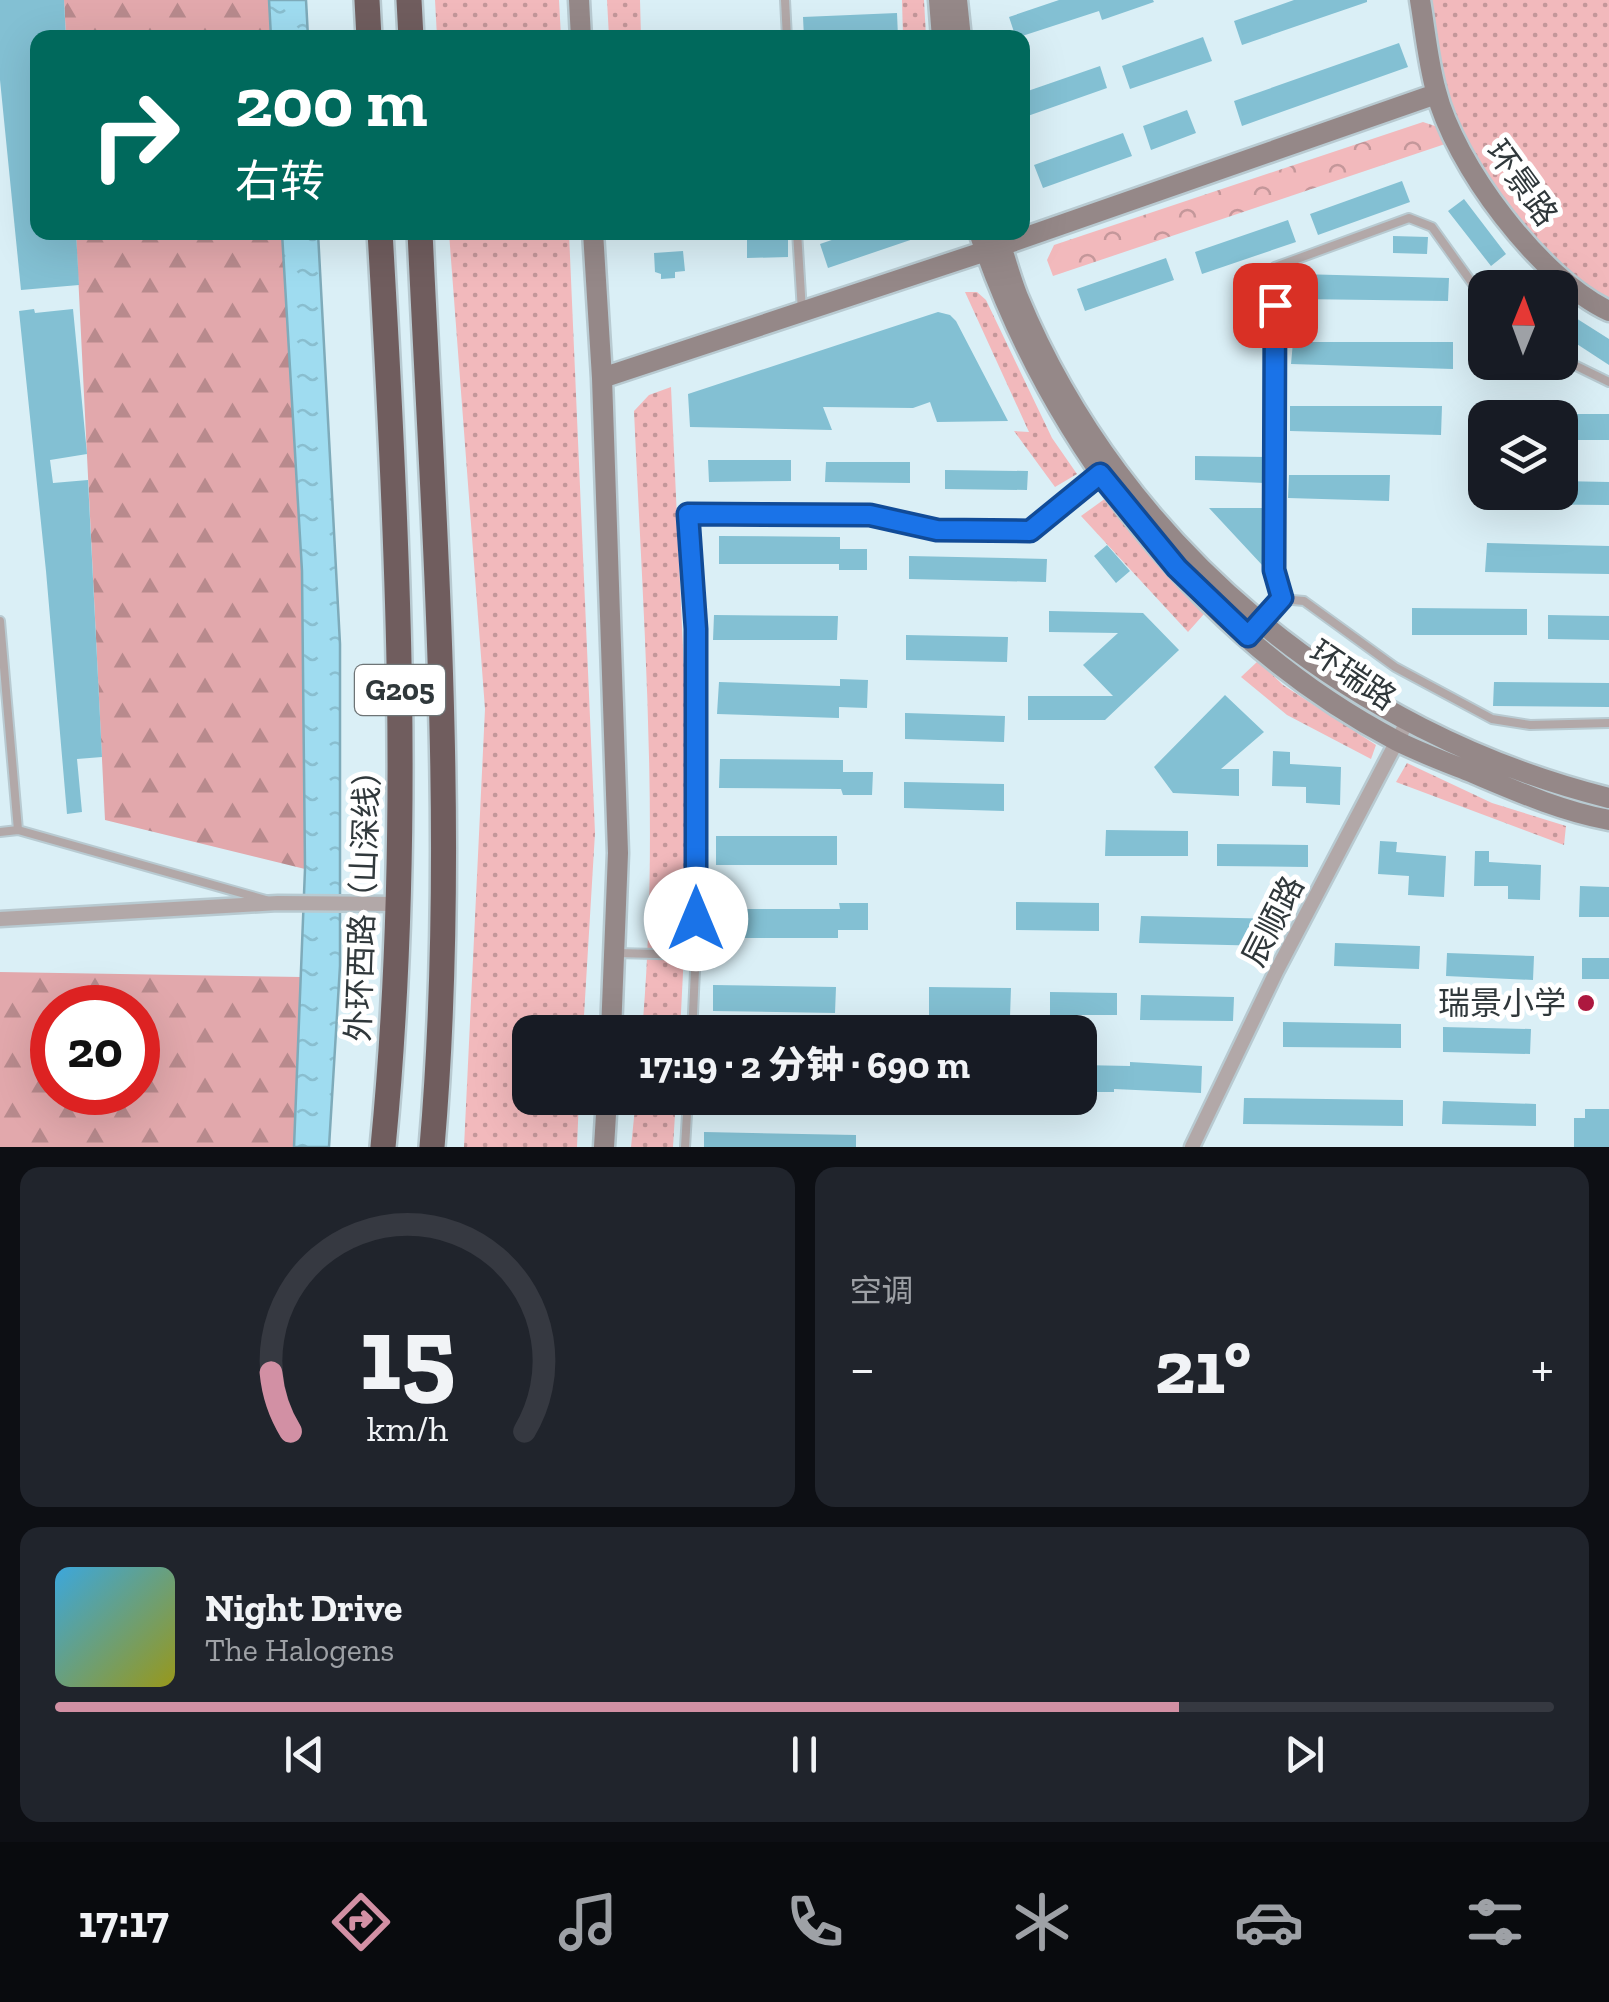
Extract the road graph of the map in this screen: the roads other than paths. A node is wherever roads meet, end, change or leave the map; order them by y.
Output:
1 (367, 0) edge
2 (409, 0) edge
3 (579, 0) edge
4 (785, 0) edge
5 (939, 0) edge
6 (958, 0) edge
7 (1420, 0) edge
8 (369, 30) edge
9 (411, 30) edge
10 (581, 30) edge
11 (787, 30) edge
12 (941, 30) edge
13 (960, 30) edge
14 (1436, 94) junction
15 (1030, 228) edge
16 (380, 240) edge
17 (420, 240) edge
18 (593, 240) edge
19 (798, 240) edge
20 (991, 241) edge
21 (1468, 277) edge
22 (1609, 310) edge
23 (802, 311) junction
24 (1578, 367) edge
25 (602, 378) junction
26 (1609, 382) edge
27 (1100, 474) junction
28 (1282, 598) junction
29 (0, 621) edge
30 (1254, 630) junction
31 (1609, 723) edge
32 (1402, 732) junction
33 (1609, 798) edge
34 (1609, 820) edge
35 (18, 830) junction
36 (0, 832) edge
37 (278, 903) junction
38 (401, 904) junction
39 (0, 920) edge
40 (614, 953) junction
41 (696, 955) junction
42 (612, 1015) edge
43 (693, 1015) edge
44 (606, 1115) edge
45 (687, 1115) edge
46 (383, 1147) edge
47 (432, 1147) edge
48 (604, 1147) edge
49 (685, 1147) edge
50 (1192, 1147) edge

1 - 8 highway
2 - 9 highway
3 - 10 street
4 - 11 lane
5 - 12 street
6 - 13 street
7 - 14 street, 环景路
14 - 15 street
14 - 22 street, 环景路
16 - 38 highway, 外环西路（山深线） / G205
17 - 47 highway, G205
18 - 25 street
19 - 23 lane
20 - 23 street
20 - 27 street, 环瑞路
20 - 30 street, 环瑞路
21 - 28 lane
23 - 25 street
24 - 26 lane
25 - 40 street
27 - 30 street, 环瑞路
27 - 41 lane
28 - 30 lane
28 - 31 lane
29 - 35 lane
30 - 32 street, 环瑞路
32 - 33 street, 环瑞路
32 - 34 street, 环瑞路
32 - 50 street, 辰顺路
35 - 36 lane
35 - 37 lane
37 - 38 street
37 - 39 street
38 - 46 highway, 外环西路（山深线） / G205
40 - 41 lane
40 - 42 street
41 - 43 lane
44 - 48 street
45 - 49 lane

